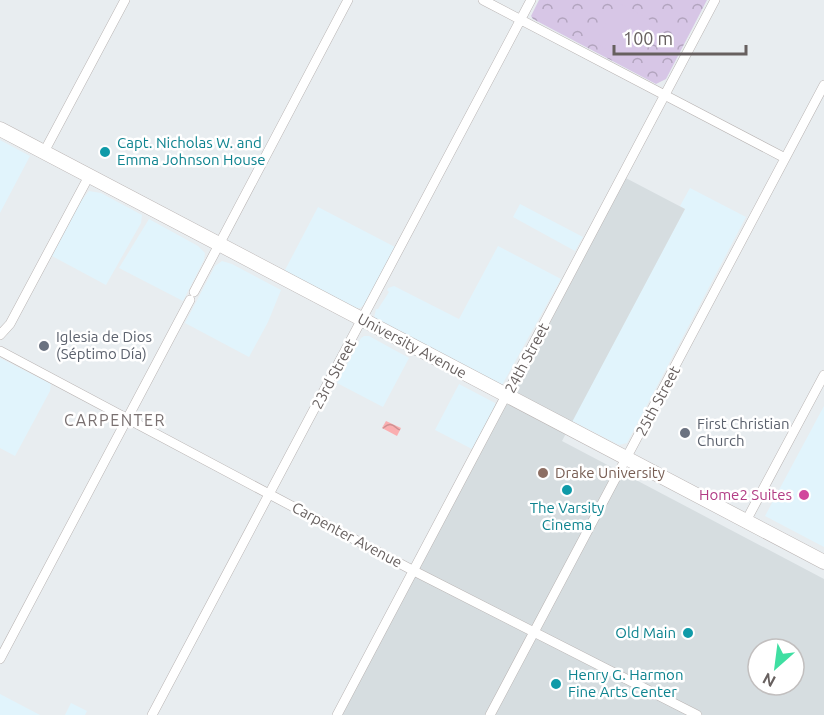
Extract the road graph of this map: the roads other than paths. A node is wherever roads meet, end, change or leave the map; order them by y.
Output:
1 (125, 0) edge
2 (348, 0) edge
3 (483, 0) edge
4 (531, 0) edge
5 (715, 0) edge
6 (521, 20) junction
7 (824, 85) edge
8 (665, 95) junction
9 (0, 129) edge
10 (44, 152) junction
11 (785, 158) junction
12 (89, 176) junction
13 (219, 245) junction
14 (362, 320) junction
15 (0, 335) edge
16 (0, 351) edge
17 (824, 375) edge
18 (507, 396) junction
19 (127, 419) junction
20 (627, 459) junction
21 (270, 494) junction
22 (746, 521) junction
23 (824, 562) edge
24 (414, 570) junction
25 (534, 632) junction
26 (0, 659) edge
27 (152, 715) edge
28 (337, 715) edge
29 (490, 715) edge
30 (696, 715) edge

1 - 10 street
2 - 13 street
3 - 6 street
4 - 6 street, 23rd Street
5 - 8 street, 24th Street
6 - 8 street
6 - 14 street, 23rd Street
7 - 11 street, 25th Street
8 - 11 street
8 - 18 street, 24th Street
9 - 10 main road, University Avenue
10 - 12 main road, University Avenue
11 - 20 street, 25th Street
12 - 13 main road, University Avenue
12 - 15 street
13 - 14 main road, University Avenue
13 - 19 street
14 - 18 main road, University Avenue
14 - 21 street, 23rd Street
16 - 19 street, Carpenter Avenue
17 - 22 street
18 - 20 main road, University Avenue
18 - 24 street, 24th Street
19 - 21 street, Carpenter Avenue
19 - 26 street
20 - 22 main road, University Avenue
20 - 25 street, 25th Street
21 - 24 street, Carpenter Avenue
21 - 27 street, 23rd Street
22 - 23 main road, University Avenue
24 - 25 street, Carpenter Avenue
24 - 28 street, 24th Street
25 - 29 street, 25th Street
25 - 30 street, Carpenter Avenue

